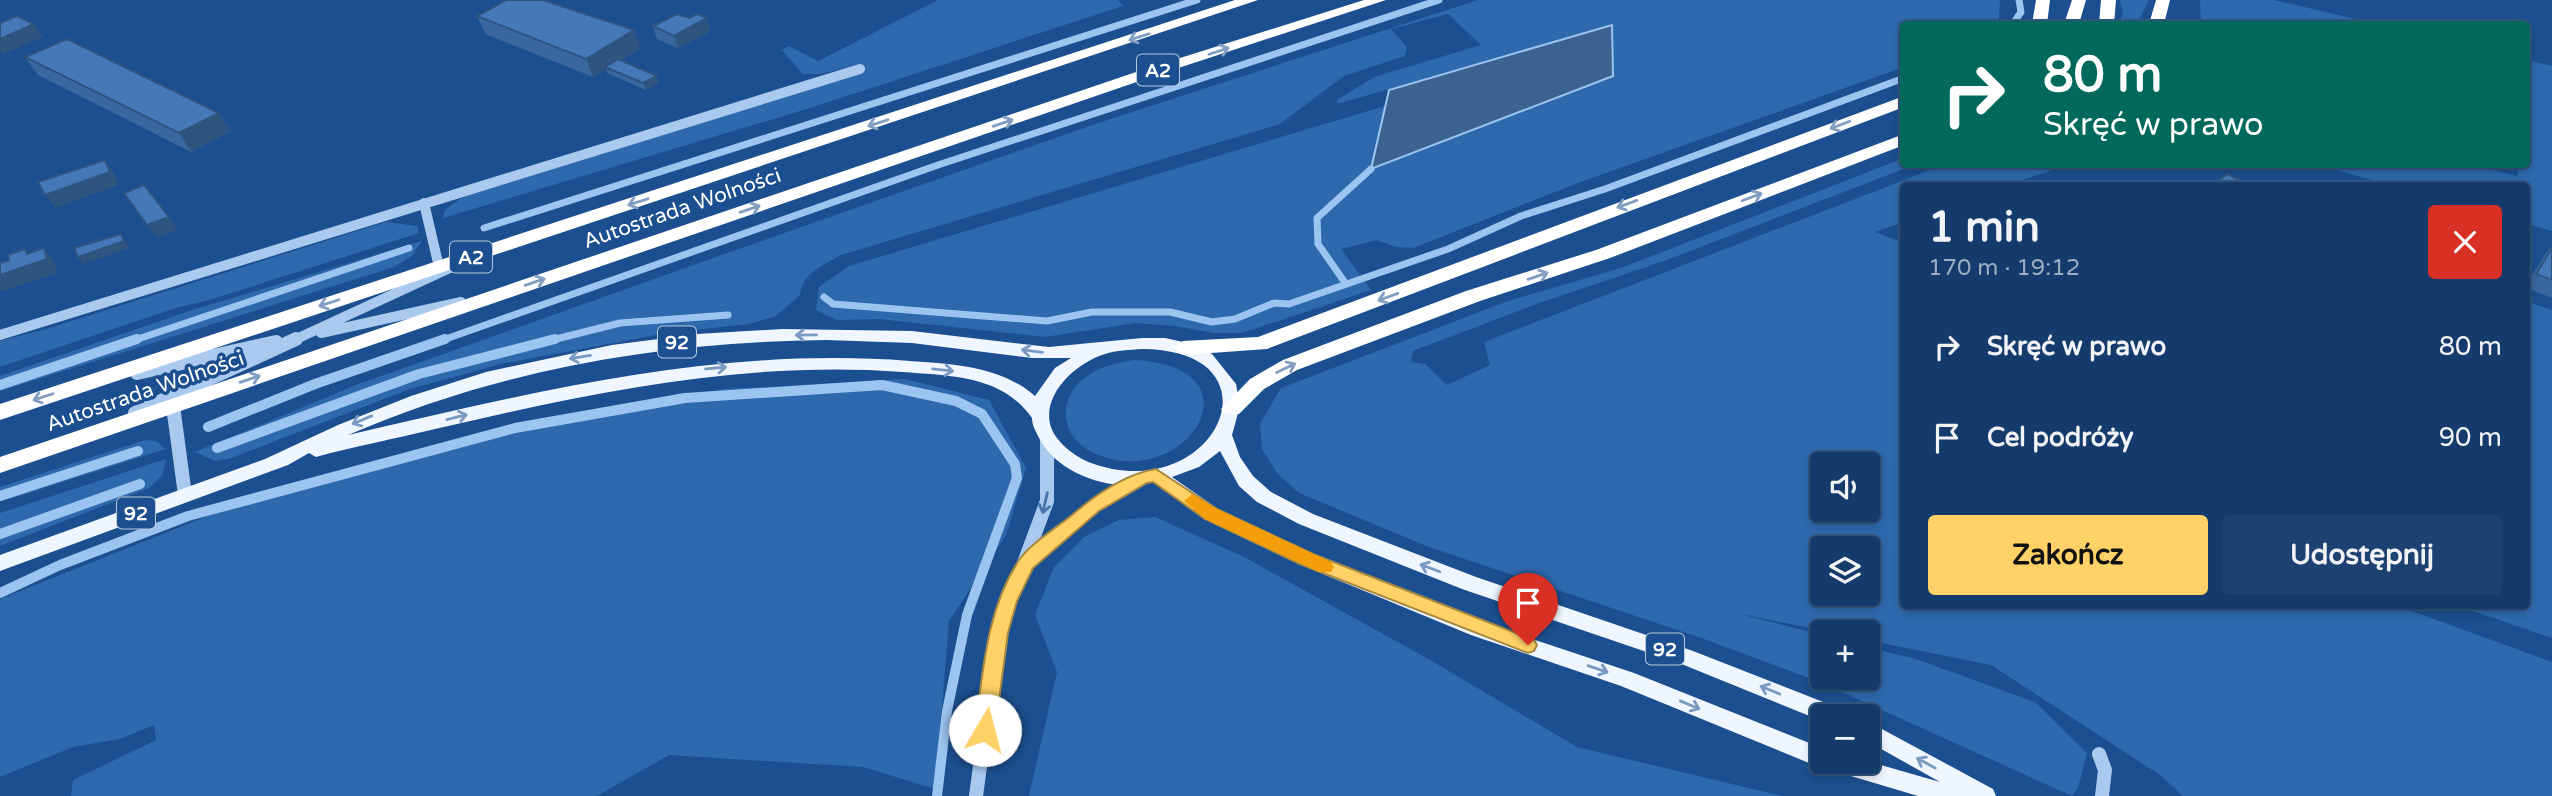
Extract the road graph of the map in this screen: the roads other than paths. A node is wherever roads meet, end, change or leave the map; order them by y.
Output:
1 (1250, 0) edge
2 (1380, 0) edge
3 (2043, 0) edge
4 (2079, 0) edge
5 (2108, 0) edge
6 (2163, 0) edge
7 (2040, 21) edge
8 (2073, 21) edge
9 (2107, 21) edge
10 (2158, 21) edge
11 (860, 69) dead end
12 (1900, 102) edge
13 (1900, 141) edge
14 (424, 203) junction
15 (485, 252) junction
16 (439, 267) junction
17 (499, 294) junction
18 (0, 335) edge
19 (299, 337) junction
20 (1100, 348) junction
21 (1183, 348) junction
22 (83, 384) junction
23 (173, 406) junction
24 (1232, 409) junction
25 (0, 412) edge
26 (1040, 415) junction
27 (1223, 434) junction
28 (87, 435) junction
29 (1047, 440) junction
30 (272, 463) junction
31 (0, 464) edge
32 (1149, 477) junction
33 (185, 495) junction
34 (0, 563) edge
35 (1027, 563) junction
36 (1810, 707) edge
37 (1880, 737) edge
38 (1810, 753) edge
39 (2099, 754) dead end
40 (1877, 774) edge
41 (976, 796) edge
42 (1952, 796) edge
43 (1984, 796) edge
44 (2102, 796) edge

1 -> 15 highway, Autostrada Wolności / A2
17 -> 2 highway, Autostrada Wolności / A2
3 - 7 highway
4 - 8 highway
5 - 9 highway
6 - 10 highway
11 - 14 street
12 -> 21 highway
24 -> 13 highway
14 - 16 lane
14 - 18 street
15 - 16 highway, Autostrada Wolności / A2
15 - 19 street
16 -> 22 highway, Autostrada Wolności / A2
17 - 19 street
23 -> 17 highway, Autostrada Wolności / A2
19 - 22 street
19 - 28 street
20 - 21 main road, 92
20 - 26 main road, 92
20 -> 30 main road, 92
21 - 24 main road, 92
22 -> 25 highway, Autostrada Wolności / A2
23 - 28 highway, Autostrada Wolności / A2
23 - 33 street
24 - 27 main road
26 - 29 main road, 92
30 -> 26 main road, 92
27 - 32 main road
36 -> 27 main road, 92
28 - 31 highway, Autostrada Wolności / A2
29 - 32 main road
29 -> 35 street
30 - 33 main road, 92
32 - 35 street
32 -> 38 main road, 92
33 - 34 main road, 92
35 - 41 street
43 -> 37 main road
39 - 44 street
40 - 42 main road

